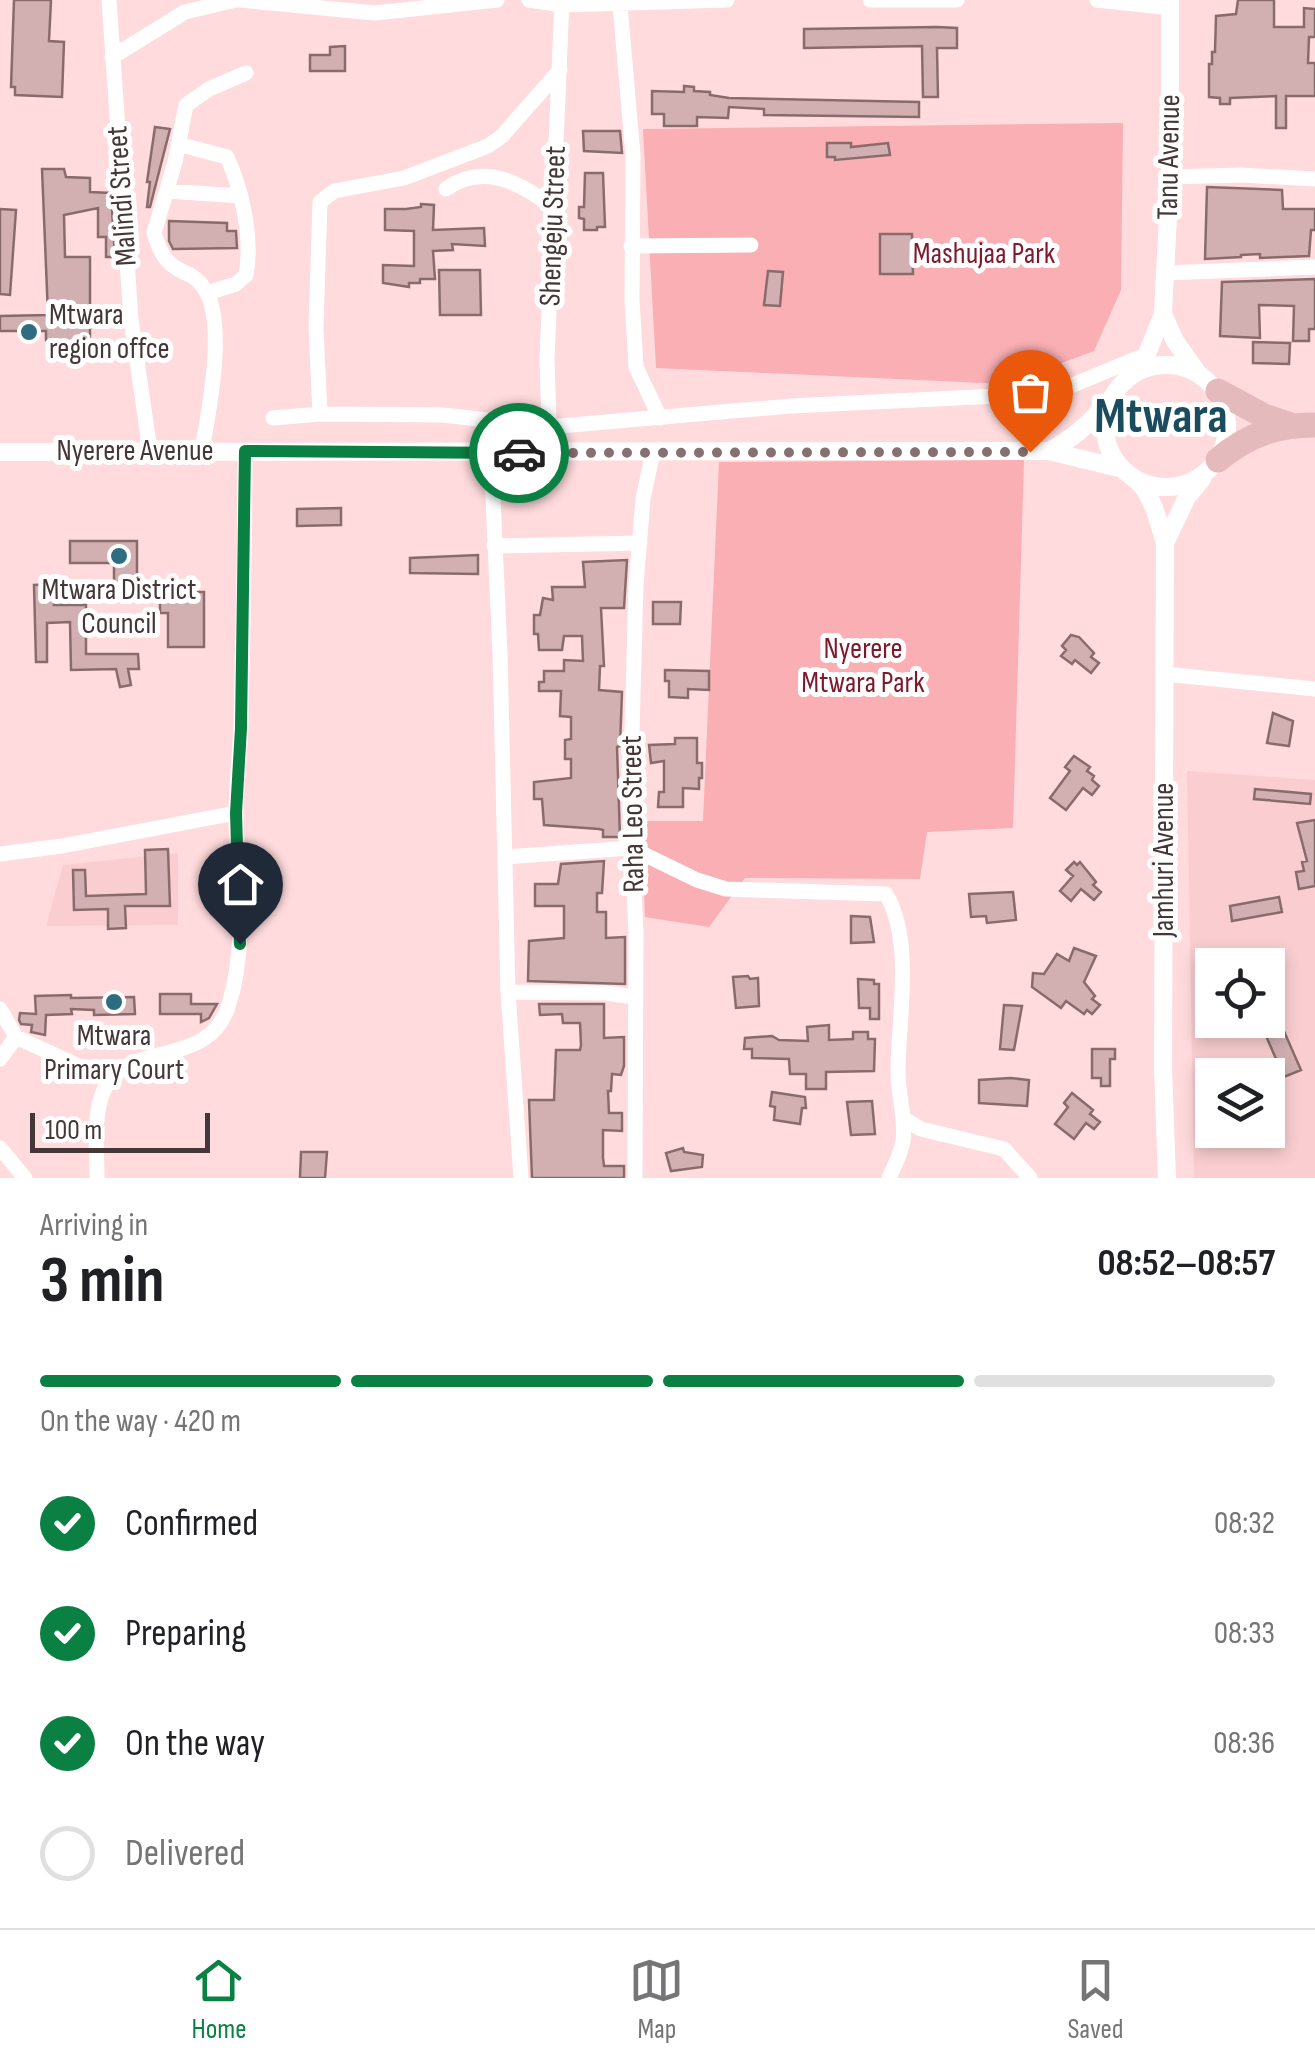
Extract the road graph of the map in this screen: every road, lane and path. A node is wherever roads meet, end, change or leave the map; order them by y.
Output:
1 (109, 0) edge
2 (238, 0) edge
3 (497, 0) edge
4 (529, 0) edge
5 (727, 0) edge
6 (870, 0) edge
7 (906, 0) edge
8 (957, 0) edge
9 (1097, 0) edge
10 (284, 1) edge
11 (682, 1) edge
12 (562, 3) edge
13 (433, 4) edge
14 (1171, 4) edge
15 (620, 5) junction
16 (112, 56) junction
17 (560, 70) junction
18 (246, 73) dead end
19 (178, 144) junction
20 (1170, 177) junction
21 (1315, 179) edge
22 (446, 189) dead end
23 (167, 192) junction
24 (241, 196) junction
25 (554, 208) junction
26 (750, 245) dead end
27 (632, 246) junction
28 (1315, 266) edge
29 (1166, 273) junction
30 (208, 293) junction
31 (1163, 314) junction
32 (1144, 361) junction
33 (1197, 372) junction
34 (1218, 392) junction
35 (1114, 394) junction
36 (320, 414) junction
37 (273, 418) dead end
38 (660, 418) junction
39 (1303, 425) edge
40 (548, 427) junction
41 (202, 450) junction
42 (150, 451) junction
43 (245, 451) junction
44 (1049, 451) junction
45 (0, 452) edge
46 (550, 452) junction
47 (653, 452) junction
48 (491, 454) junction
49 (1213, 466) junction
50 (1129, 474) junction
51 (1165, 542) junction
52 (640, 543) junction
53 (494, 546) junction
54 (1164, 674) junction
55 (1315, 689) edge
56 (236, 813) junction
57 (631, 848) junction
58 (0, 854) edge
59 (505, 857) junction
60 (508, 992) junction
61 (635, 996) junction
62 (0, 1009) edge
63 (16, 1037) junction
64 (0, 1059) edge
65 (109, 1080) junction
66 (904, 1119) junction
67 (0, 1148) edge
68 (24, 1178) edge
69 (97, 1178) edge
70 (522, 1178) edge
71 (635, 1178) edge
72 (889, 1178) edge
73 (1030, 1178) edge
74 (1168, 1178) edge

1 - 16 street, Malindi Street
2 - 10 street
2 - 16 street
3 - 13 street
4 - 12 street
5 - 11 street
6 - 7 street
7 - 8 street
9 - 14 street
10 - 13 street
11 - 15 street
12 - 15 street
12 - 17 street, Shengeju Street
14 - 20 street, Tanu Avenue
15 - 27 street
16 - 42 street, Malindi Street
17 - 25 street, Shengeju Street
17 - 36 street
18 - 19 street
19 - 23 street
19 - 24 street
20 - 21 street
20 - 29 street, Tanu Avenue
22 - 25 street
23 - 24 street
23 - 30 street
24 - 30 street
25 - 40 street, Shengeju Street
26 - 27 street
27 - 38 street
28 - 29 street
29 - 31 street, Tanu Avenue
30 - 41 street
31 - 32 street, Tanu Avenue
31 - 33 street
32 - 33 street
32 - 35 street
32 - 38 street
33 - 34 street
34 - 39 highway
34 - 49 street
35 - 44 street
35 - 50 street
36 - 37 street
36 - 40 street
38 - 40 street
39 - 49 highway
40 - 46 street, Shengeju Street
41 - 42 street, Nyerere Avenue
41 - 43 street, Nyerere Avenue
42 - 45 street, Nyerere Avenue
43 - 48 street, Nyerere Avenue
43 - 56 street
44 - 47 street, Nyerere Avenue
44 - 50 street, Nyerere Avenue
46 - 47 street, Nyerere Avenue
46 - 48 street, Nyerere Avenue
47 - 52 street, Raha Leo Street
48 - 53 street
49 - 50 street
49 - 51 street
50 - 51 street
51 - 54 street, Jamhuri Avenue
52 - 53 street
52 - 57 street, Raha Leo Street
53 - 59 street
54 - 55 street
54 - 74 street, Jamhuri Avenue
56 - 58 street
56 - 65 street
57 - 59 street
57 - 61 street, Raha Leo Street
57 - 66 street
59 - 60 street
60 - 61 street
60 - 70 street
61 - 71 street, Raha Leo Street
62 - 63 street
63 - 64 street
63 - 65 street
65 - 69 street
66 - 72 street
66 - 73 street
67 - 68 street

